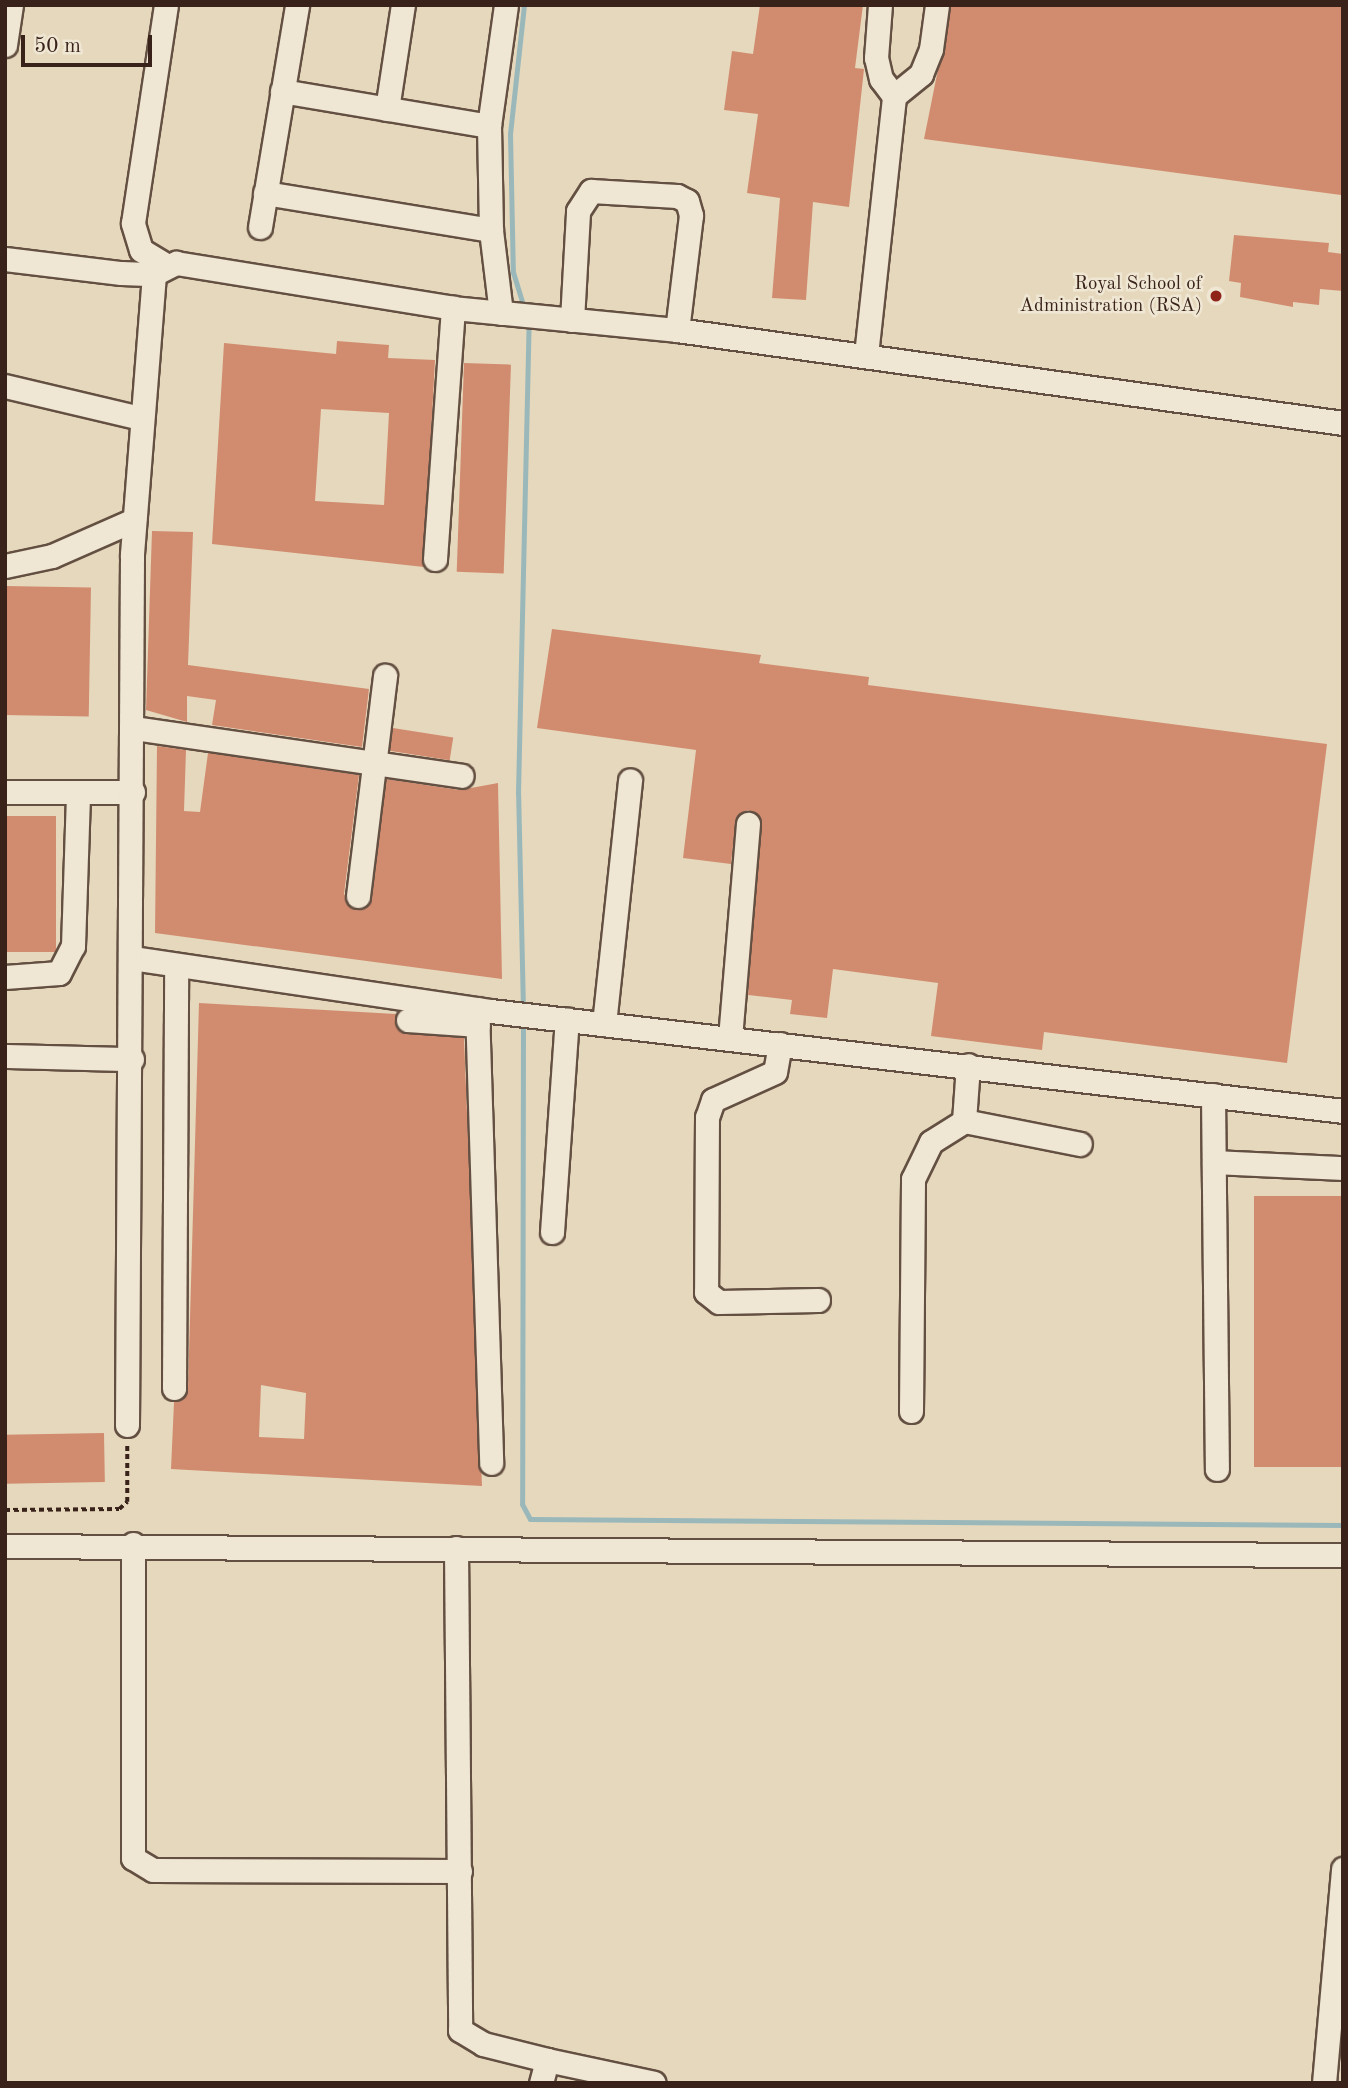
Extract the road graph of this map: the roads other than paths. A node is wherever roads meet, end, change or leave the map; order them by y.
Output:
1 (11, 5) edge
2 (166, 5) edge
3 (297, 5) edge
4 (403, 5) edge
5 (506, 5) edge
6 (880, 5) edge
7 (937, 5) edge
8 (5, 45) edge
9 (282, 91) junction
10 (894, 96) junction
11 (387, 109) junction
12 (489, 126) junction
13 (265, 193) junction
14 (260, 227) dead end
15 (491, 229) junction
16 (5, 259) edge
17 (160, 270) junction
18 (453, 308) junction
19 (505, 313) junction
20 (572, 320) junction
21 (677, 330) junction
22 (866, 355) junction
23 (5, 386) edge
24 (140, 418) junction
25 (1343, 423) edge
26 (134, 520) junction
27 (435, 559) dead end
28 (5, 566) edge
29 (385, 676) dead end
30 (134, 728) junction
31 (374, 763) junction
32 (462, 776) dead end
33 (631, 780) dead end
34 (5, 792) edge
35 (78, 792) junction
36 (133, 792) junction
37 (748, 824) dead end
38 (358, 896) dead end
39 (132, 958) junction
40 (176, 965) junction
41 (5, 976) edge
42 (482, 1015) junction
43 (561, 1019) junction
44 (408, 1020) dead end
45 (604, 1024) junction
46 (730, 1038) junction
47 (780, 1044) junction
48 (5, 1056) edge
49 (132, 1059) junction
50 (968, 1065) junction
51 (1213, 1095) junction
52 (1343, 1111) edge
53 (964, 1121) junction
54 (1080, 1144) dead end
55 (1214, 1162) junction
56 (1343, 1168) edge
57 (552, 1232) dead end
58 (818, 1300) dead end
59 (174, 1388) dead end
60 (911, 1411) dead end
61 (127, 1425) road end
62 (491, 1462) dead end
63 (1217, 1469) dead end
64 (133, 1544) junction
65 (5, 1546) edge
66 (456, 1548) junction
67 (1343, 1556) edge
68 (1343, 1869) edge
69 (460, 1871) junction
70 (547, 2060) junction
71 (1331, 2074) edge
72 (541, 2083) edge
73 (654, 2083) edge

1 - 8 street
2 - 17 street
3 - 9 street
4 - 11 street
5 - 12 street
6 - 10 street
7 - 10 street
9 - 11 street
9 - 13 street
10 - 22 street
11 - 12 street
12 - 15 street
13 - 14 street
13 - 15 street
15 - 19 street
16 - 17 street
17 - 18 street
17 - 24 street
18 - 19 street
18 - 27 street
19 - 20 street
20 - 21 street
20 - 21 street
21 - 22 street
22 - 25 street
23 - 24 street
24 - 26 street
26 - 28 street
26 - 30 street
29 - 31 street
30 - 31 street
30 - 36 street
31 - 32 street
31 - 38 street
33 - 45 street
34 - 35 street
35 - 36 street
35 - 41 street
36 - 39 street
37 - 46 street
39 - 40 street
39 - 49 street
40 - 42 street
40 - 59 street
42 - 43 street
42 - 44 street
42 - 62 street
43 - 45 street
43 - 57 street
45 - 46 street
46 - 47 street
47 - 50 street
47 - 58 street
48 - 49 street
49 - 61 street
50 - 51 street
50 - 53 street
51 - 52 street
51 - 55 street
53 - 54 street
53 - 60 street
55 - 56 street
55 - 63 street
64 - 65 street
64 - 66 street
64 - 69 street
66 - 67 street
66 - 69 street
68 - 71 street
69 - 70 street
70 - 72 street
70 - 73 street

